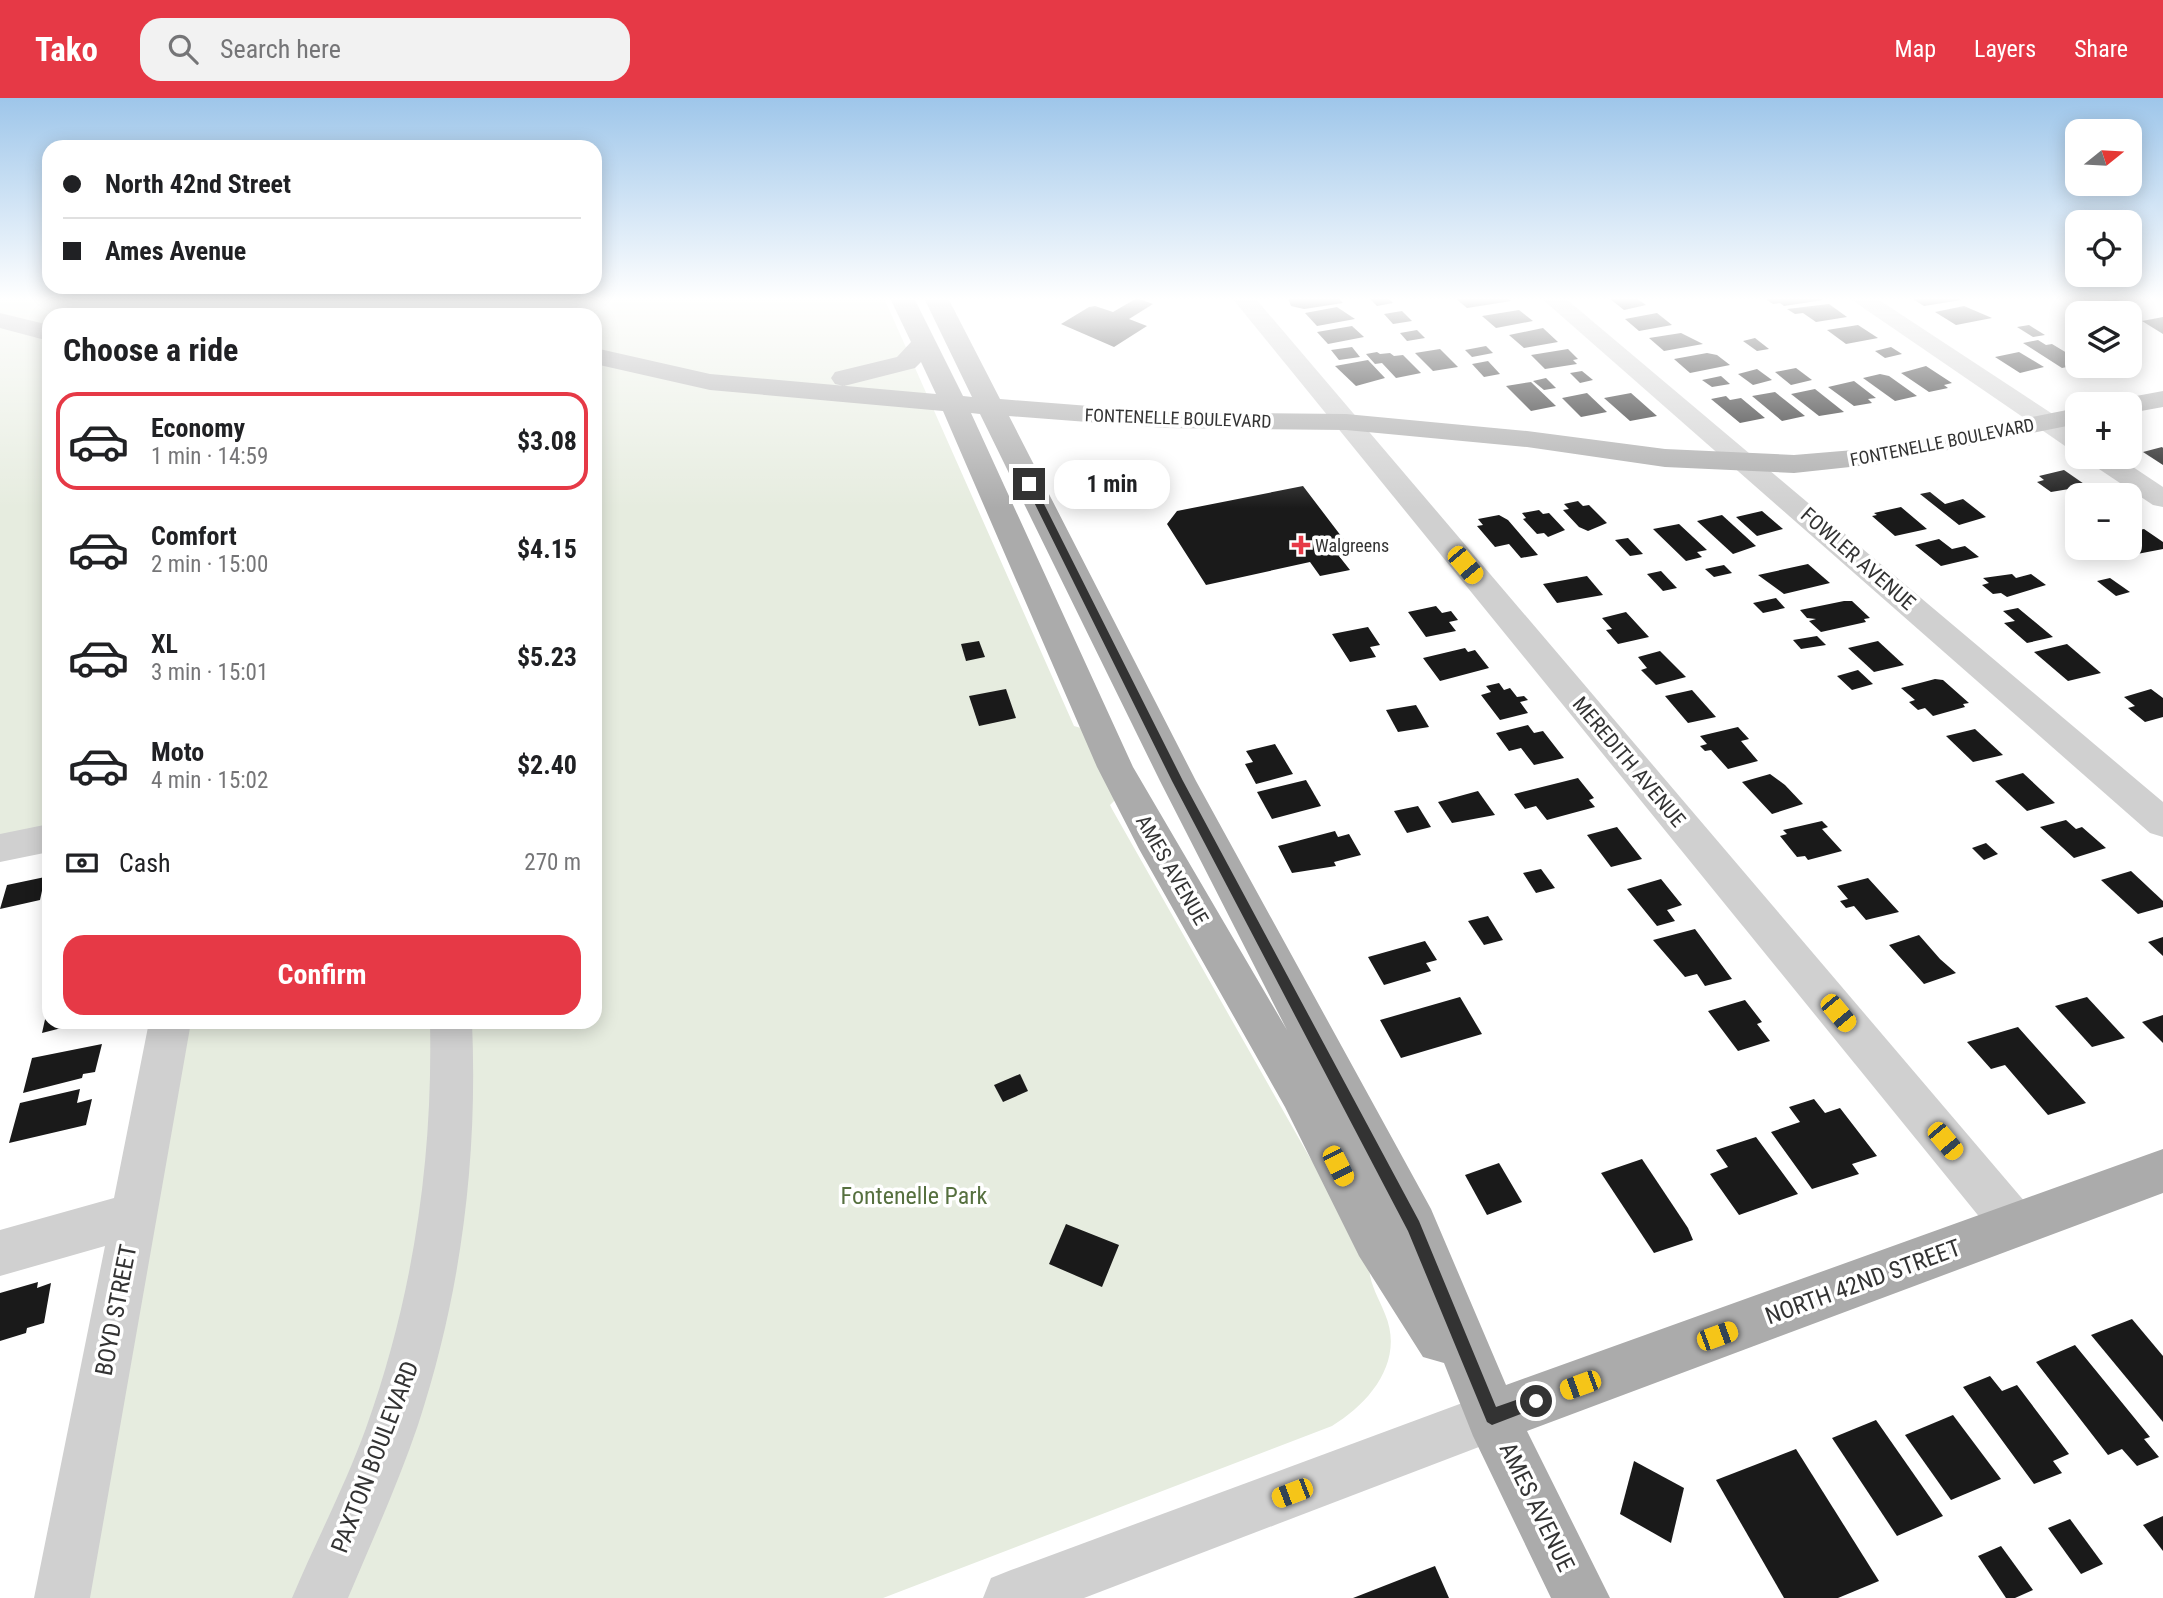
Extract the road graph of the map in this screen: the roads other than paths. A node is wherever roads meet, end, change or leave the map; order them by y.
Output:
1 (653, 368) edge
2 (762, 368) edge
3 (885, 368) edge
4 (944, 368) edge
5 (959, 368) edge
6 (1301, 368) edge
7 (1633, 368) edge
8 (1966, 368) edge
9 (844, 378) junction
10 (968, 397) junction
11 (2163, 399) edge
12 (2142, 403) edge
13 (1094, 415) junction
14 (2065, 418) edge
15 (1346, 422) junction
16 (2047, 422) junction
17 (2065, 434) edge
18 (1017, 460) junction
19 (1741, 462) junction
20 (2118, 469) edge
21 (2163, 499) edge
22 (2163, 823) edge
23 (42, 839) edge
24 (0, 848) edge
25 (169, 1029) edge
26 (452, 1029) edge
27 (2163, 1171) edge
28 (134, 1215) junction
29 (2015, 1226) junction
30 (0, 1252) edge
31 (1492, 1417) junction
32 (62, 1598) edge
33 (320, 1598) edge
34 (1011, 1598) edge
35 (1581, 1598) edge

1 - 10 main road, FONTENELLE BOULEVARD
2 - 9 main road, FONTENELLE BOULEVARD
3 - 9 main road
4 - 10 main road, AMES AVENUE
5 - 10 main road, AMES AVENUE
6 - 15 street, MEREDITH AVENUE
7 - 19 street, FOWLER AVENUE
8 - 16 street
9 - 10 main road, FONTENELLE BOULEVARD
10 - 13 main road, FONTENELLE BOULEVARD
10 - 15 main road, FONTENELLE BOULEVARD
10 - 18 main road, AMES AVENUE
10 - 31 main road, AMES AVENUE
11 - 12 main road
13 - 15 main road, FONTENELLE BOULEVARD
13 - 18 main road
14 - 16 main road, FONTENELLE BOULEVARD
15 - 19 main road, FONTENELLE BOULEVARD
15 - 29 street, MEREDITH AVENUE
16 - 17 street
16 - 19 main road, FONTENELLE BOULEVARD
18 - 31 main road, AMES AVENUE
19 - 22 street, FOWLER AVENUE
20 - 21 street
23 - 24 street
25 - 28 street, BOYD STREET
26 - 33 street, PAXTON BOULEVARD
27 - 29 main road, NORTH 42ND STREET
28 - 30 street
28 - 32 street, BOYD STREET
29 - 31 main road, NORTH 42ND STREET
31 - 34 street, NORTH 42ND STREET
31 - 35 main road, AMES AVENUE

